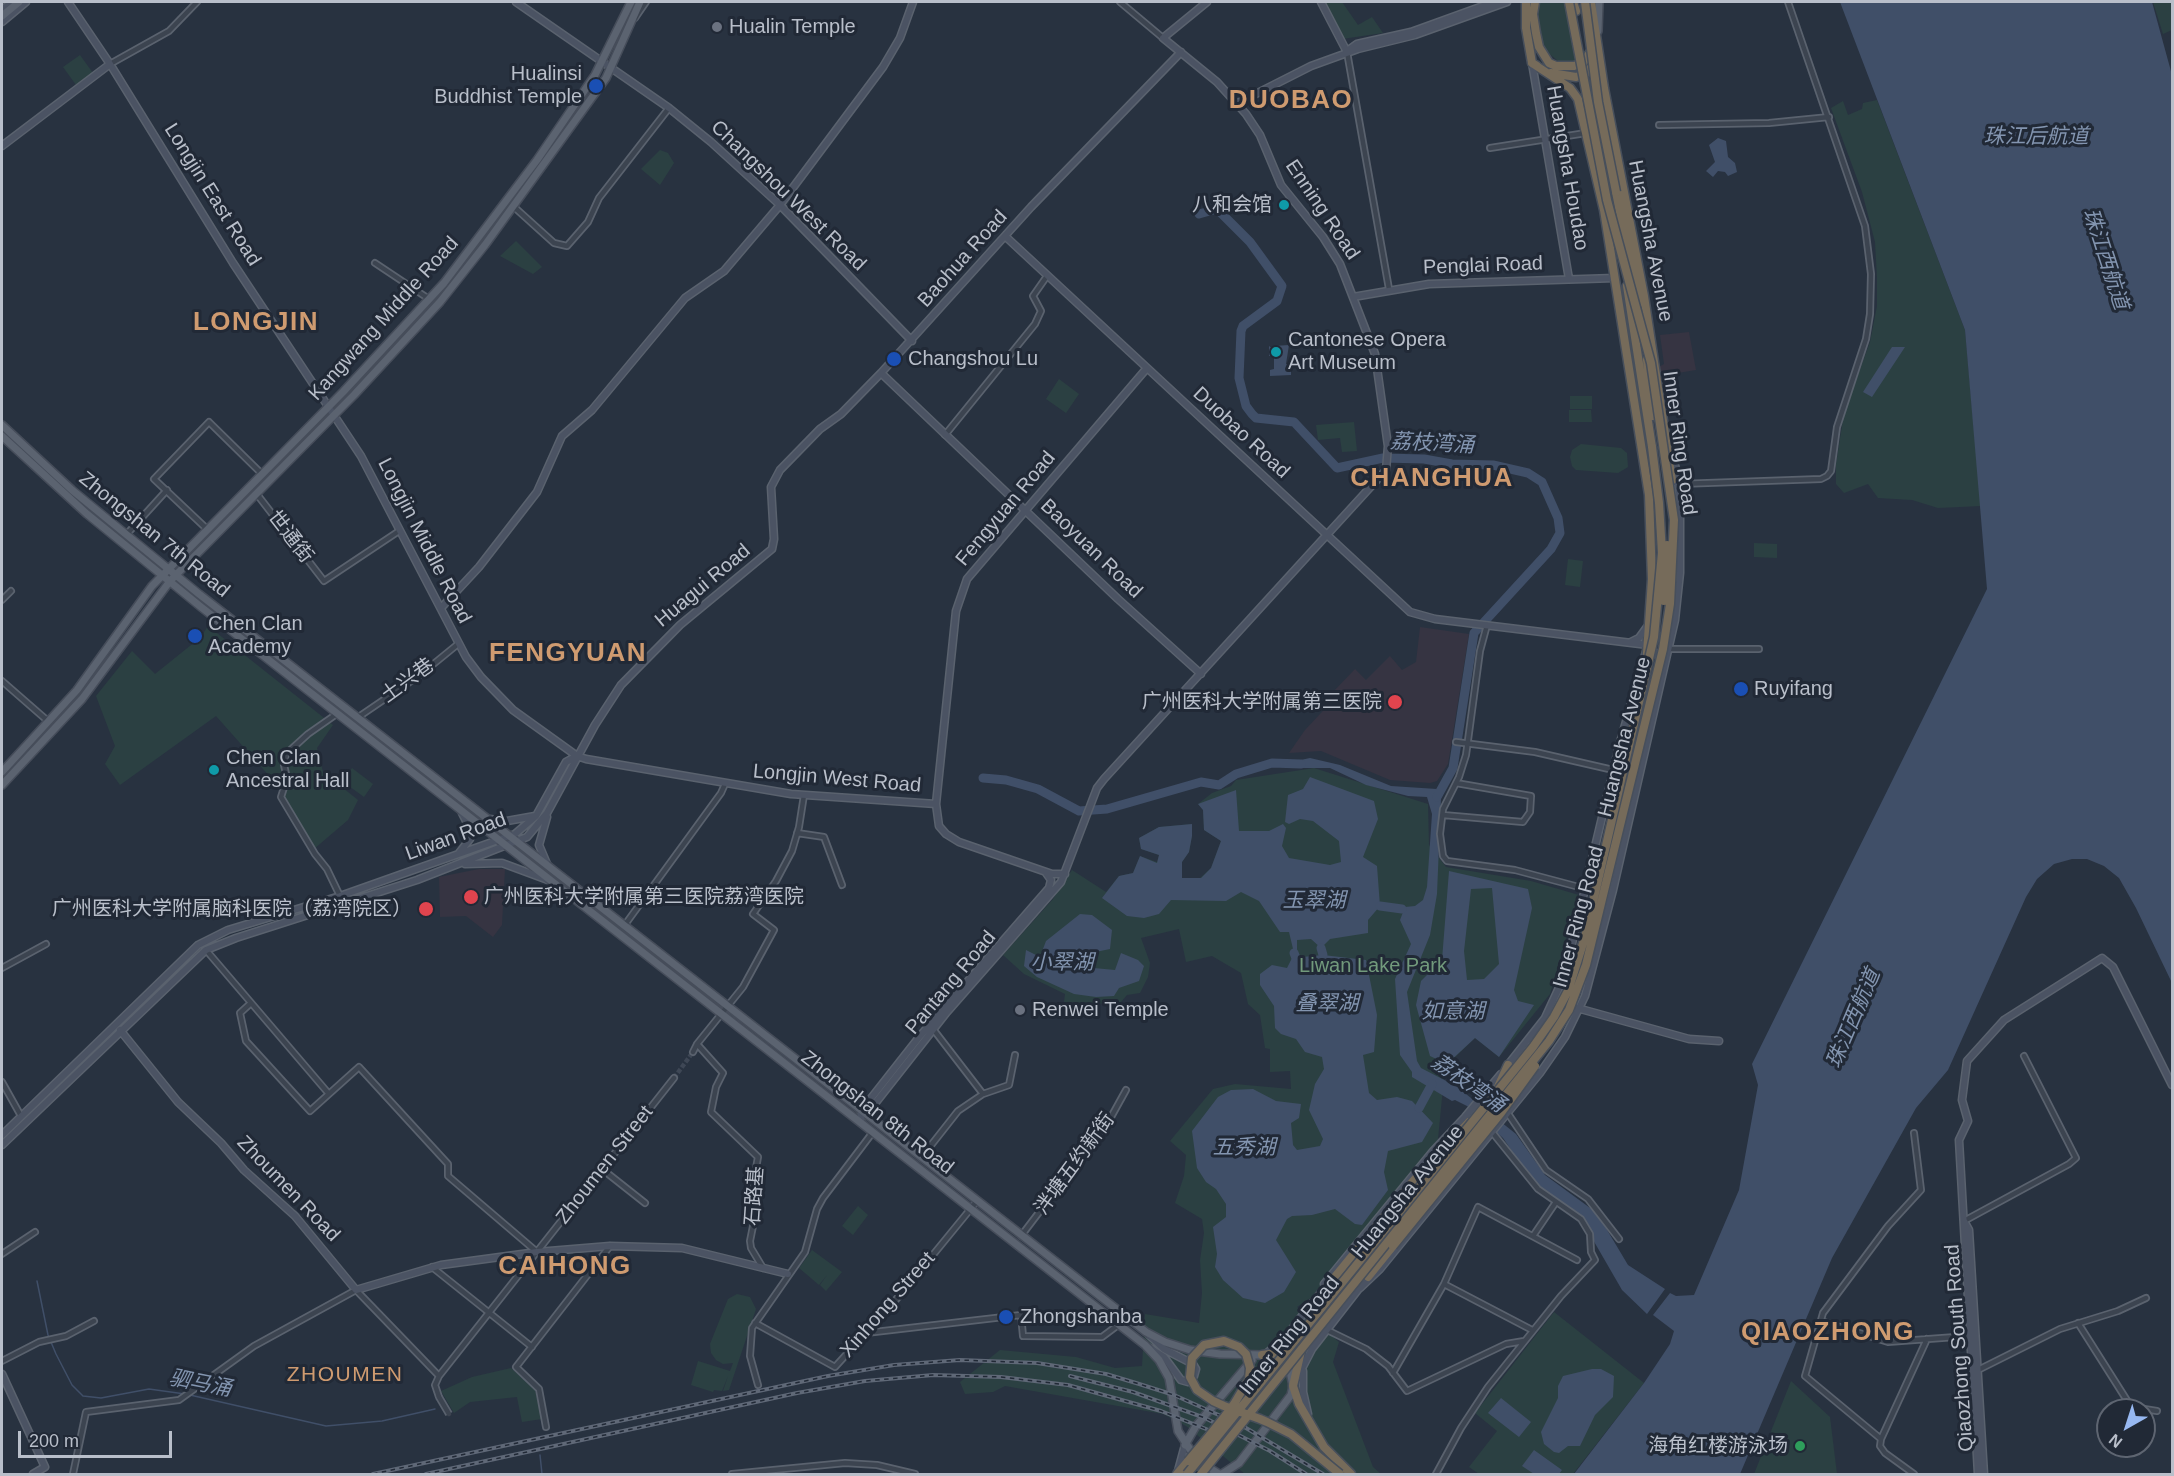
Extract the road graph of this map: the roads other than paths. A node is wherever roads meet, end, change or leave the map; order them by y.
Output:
1 (12, 2) edge
2 (19, 2) edge
3 (26, 2) edge
4 (68, 2) edge
5 (197, 2) edge
6 (516, 2) edge
7 (627, 2) edge
8 (631, 2) edge
9 (640, 2) edge
10 (646, 2) edge
11 (913, 2) edge
12 (1120, 2) edge
13 (1207, 2) edge
14 (1321, 2) edge
15 (1494, 2) edge
16 (1507, 2) edge
17 (1527, 2) edge
18 (1535, 2) edge
19 (1572, 2) edge
20 (1585, 2) edge
21 (1591, 2) edge
22 (1599, 2) edge
23 (1788, 2) edge
24 (2, 10) edge
25 (2, 16) edge
26 (622, 20) junction
27 (2, 22) edge
28 (630, 26) junction
29 (1393, 36) junction
30 (1598, 36) junction
31 (1163, 38) junction
32 (1405, 38) junction
33 (1181, 52) junction
34 (1347, 52) junction
35 (602, 63) junction
36 (1532, 63) junction
37 (110, 64) junction
38 (611, 69) junction
39 (1578, 99) junction
40 (1238, 103) junction
41 (669, 108) junction
42 (1608, 108) junction
43 (1829, 117) junction
44 (1659, 125) dead end
45 (1586, 133) junction
46 (1545, 140) junction
47 (2, 146) edge
48 (1490, 148) dead end
49 (1613, 193) junction
50 (513, 206) junction
51 (780, 206) junction
52 (1005, 236) junction
53 (1610, 248) junction
54 (1636, 253) junction
55 (375, 263) dead end
56 (1047, 276) junction
57 (1615, 278) junction
58 (1569, 279) junction
59 (1389, 290) junction
60 (1636, 290) junction
61 (1353, 297) junction
62 (429, 299) junction
63 (912, 341) junction
64 (1647, 360) junction
65 (1147, 368) junction
66 (881, 373) junction
67 (1645, 398) junction
68 (329, 405) junction
69 (335, 414) junction
70 (2, 425) edge
71 (945, 435) junction
72 (2, 436) edge
73 (1668, 446) junction
74 (1655, 447) junction
75 (262, 474) junction
76 (1679, 484) junction
77 (771, 488) joint
78 (167, 490) junction
79 (256, 493) junction
80 (1026, 510) junction
81 (1674, 511) junction
82 (208, 530) junction
83 (399, 531) junction
84 (126, 535) junction
85 (1327, 535) junction
86 (166, 572) junction
87 (173, 578) junction
88 (1652, 579) junction
89 (1676, 584) junction
90 (11, 591) dead end
91 (2, 600) edge
92 (207, 601) junction
93 (201, 607) junction
94 (441, 608) junction
95 (1649, 622) junction
96 (1487, 625) junction
97 (1630, 642) junction
98 (458, 644) junction
99 (1648, 645) junction
100 (1670, 649) junction
101 (1759, 649) dead end
102 (1661, 660) junction
103 (1201, 674) junction
104 (2, 681) edge
105 (338, 713) junction
106 (357, 718) junction
107 (1645, 720) junction
108 (49, 722) junction
109 (1456, 742) dead end
110 (1468, 744) junction
111 (577, 756) junction
112 (1618, 771) junction
113 (2, 772) edge
114 (1636, 774) junction
115 (1456, 783) junction
116 (2, 784) edge
117 (725, 784) junction
118 (804, 795) junction
119 (554, 801) junction
120 (936, 804) junction
121 (456, 805) junction
122 (1443, 815) junction
123 (536, 816) junction
124 (485, 818) junction
125 (797, 833) junction
126 (509, 836) junction
127 (501, 840) junction
128 (517, 842) junction
129 (508, 846) junction
130 (454, 856) junction
131 (447, 868) junction
132 (1043, 870) junction
133 (559, 874) junction
134 (1063, 874) junction
135 (558, 885) junction
136 (842, 885) dead end
137 (1049, 888) junction
138 (1590, 890) junction
139 (340, 896) junction
140 (624, 926) junction
141 (46, 944) dead end
142 (206, 950) junction
143 (2, 968) edge
144 (1562, 1002) junction
145 (251, 1003) junction
146 (1576, 1007) junction
147 (724, 1009) junction
148 (115, 1023) junction
149 (933, 1029) junction
150 (120, 1030) junction
151 (1557, 1030) junction
152 (1719, 1041) dead end
153 (697, 1044) junction
154 (693, 1052) tunnel mouth
155 (1015, 1055) dead end
156 (2024, 1056) dead end
157 (1508, 1065) junction
158 (674, 1078) tunnel mouth
159 (2, 1082) edge
160 (2172, 1085) edge
161 (1126, 1090) dead end
162 (1496, 1091) junction
163 (329, 1094) junction
164 (983, 1094) junction
165 (873, 1096) junction
166 (853, 1105) junction
167 (1482, 1105) junction
168 (864, 1113) junction
169 (1507, 1113) junction
170 (1472, 1115) junction
171 (21, 1116) junction
172 (861, 1122) junction
173 (1492, 1131) junction
174 (873, 1132) junction
175 (1914, 1133) dead end
176 (2, 1135) edge
177 (2, 1145) edge
178 (921, 1158) junction
179 (602, 1169) junction
180 (1427, 1193) junction
181 (977, 1201) junction
182 (1436, 1201) junction
183 (1556, 1202) junction
184 (645, 1203) dead end
185 (971, 1208) junction
186 (1964, 1221) junction
187 (35, 1232) dead end
188 (1021, 1236) junction
189 (1533, 1236) junction
190 (1619, 1239) dead end
191 (609, 1246) junction
192 (537, 1252) junction
193 (2, 1254) edge
194 (1577, 1260) dead end
195 (432, 1267) junction
196 (763, 1268) junction
197 (1368, 1272) junction
198 (788, 1274) junction
199 (1444, 1284) junction
200 (1360, 1288) junction
201 (356, 1290) junction
202 (2146, 1298) dead end
203 (1307, 1311) junction
204 (489, 1312) junction
205 (94, 1321) dead end
206 (1821, 1321) junction
207 (755, 1323) junction
208 (2078, 1323) junction
209 (1118, 1325) junction
210 (1327, 1330) junction
211 (1533, 1330) junction
212 (1146, 1332) junction
213 (865, 1333) junction
214 (1969, 1336) junction
215 (1927, 1339) junction
216 (1289, 1341) junction
217 (1524, 1341) junction
218 (1145, 1345) junction
219 (532, 1347) junction
220 (1262, 1355) junction
221 (1302, 1357) junction
222 (2, 1361) edge
223 (1974, 1372) junction
224 (1393, 1373) junction
225 (2, 1374) edge
226 (439, 1376) junction
227 (1299, 1376) junction
228 (758, 1385) dead end
229 (1293, 1386) junction
230 (1303, 1392) junction
231 (2157, 1412) dead end
232 (449, 1414) dead end
233 (546, 1427) dead end
234 (1312, 1429) junction
235 (1881, 1439) junction
236 (1185, 1445) junction
237 (1191, 1454) junction
238 (45, 1467) junction
239 (33, 1474) edge
240 (49, 1474) edge
241 (73, 1474) edge
242 (732, 1474) edge
243 (915, 1474) edge
244 (1177, 1474) edge
245 (1189, 1474) edge
246 (1200, 1474) edge
247 (1220, 1474) edge
248 (1340, 1474) edge
249 (1351, 1474) edge
250 (1437, 1474) edge
251 (1914, 1474) edge
252 (1978, 1474) edge
253 (1984, 1474) edge

1 - 24 street
2 - 25 main road
3 - 27 street
4 - 37 street, Longjin East Road
5 - 37 street
6 - 35 street, Changshou West Road
7 - 26 street
8 - 26 main road, Kangwang Middle Road
9 - 28 main road, Kangwang Middle Road
10 - 28 street
11 - 51 street
12 - 31 street
13 - 31 street
14 - 34 street
15 - 29 street
16 - 32 street
17 - 36 highway
18 - 30 highway
19 - 49 highway, Inner Ring Road, bridge
19 - 107 highway, Inner Ring Road, bridge
20 - 49 highway, bridge
21 - 30 highway
22 - 30 main road, Huangsha Avenue
23 - 43 street
26 - 35 main road, Kangwang Middle Road
28 - 38 main road, Kangwang Middle Road
29 - 32 street
29 - 34 street
30 - 36 highway
30 - 42 highway, Huangsha Avenue
31 - 33 street, Enning Road
32 - 34 street
33 - 40 street, Enning Road
33 - 52 street, Baohua Road
34 - 40 street
34 - 59 street
35 - 38 street, Changshou West Road
35 - 62 main road, Kangwang Middle Road
36 - 39 highway
36 - 46 street, Huangsha Houdao
37 - 47 street
37 - 68 street, Longjin East Road
38 - 41 street, Changshou West Road
38 - 50 main road, Kangwang Middle Road
39 - 42 highway
39 - 45 highway, Huangsha Avenue
40 - 61 street, Enning Road
41 - 50 street
41 - 51 street, Changshou West Road
42 - 54 highway, Huangsha Avenue
43 - 44 street
43 - 76 street
45 - 46 street
45 - 53 highway, Huangsha Avenue
46 - 48 street
46 - 58 street, Huangsha Houdao
49 - 60 highway
49 - 67 highway, Inner Ring Road
50 - 69 main road, Kangwang Middle Road
51 - 63 street, Changshou West Road
51 - 94 street
52 - 56 street, Duobao Road
52 - 63 street, Baohua Road
53 - 57 highway, Huangsha Avenue
53 - 67 highway
54 - 60 highway
54 - 73 highway, Huangsha Avenue
55 - 62 street
56 - 65 street, Duobao Road
56 - 71 street
57 - 58 street, Penglai Road
57 - 88 highway, Huangsha Avenue
58 - 59 street, Penglai Road
59 - 61 street, Penglai Road
60 - 64 highway
61 - 85 street, Enning Road
62 - 68 main road, Kangwang Middle Road
63 - 66 street, Baohua Road
64 - 74 highway
64 - 81 highway
65 - 80 street, Fengyuan Road
65 - 85 street, Duobao Road
66 - 71 street, Baoyuan Road
66 - 77 street, Baohua Road
67 - 74 highway, Inner Ring Road
68 - 69 street, Longjin Middle Road
68 - 75 main road, Kangwang Middle Road
69 - 79 main road, Kangwang Middle Road
69 - 83 street, Longjin Middle Road
70 - 84 main road, Zhongshan 7th Road
71 - 80 street, Baoyuan Road
72 - 86 main road, Zhongshan 7th Road
73 - 76 street
73 - 81 highway, Huangsha Avenue
74 - 107 highway, bridge
74 - 167 highway, Inner Ring Road, bridge
75 - 78 street
75 - 82 main road, Kangwang Middle Road
76 - 89 street
77 - 111 street, Huagui Road
78 - 82 street
78 - 84 street
79 - 83 street, 世通街
79 - 87 main road, Kangwang Middle Road
80 - 103 street, Baoyuan Road
80 - 120 street, Fengyuan Road
81 - 89 highway, Huangsha Avenue
82 - 86 main road, Kangwang Middle Road
83 - 94 street, Longjin Middle Road
84 - 86 main road, Zhongshan 7th Road
85 - 96 street, Duobao Road
85 - 103 street
86 - 87 main road, Zhongshan 7th Road
86 - 108 main road, Kangwang Middle Road
87 - 92 main road, Zhongshan 7th Road
87 - 93 main road, Zhongshan 7th Road
87 - 116 main road, Kangwang Middle Road
88 - 89 highway
88 - 95 highway, Huangsha Avenue
89 - 100 street
89 - 102 main road, Huangsha Avenue
90 - 91 street
92 - 93 main road
92 - 106 main road, Zhongshan 7th Road
93 - 105 main road, Zhongshan 7th Road
94 - 98 street, Longjin Middle Road
95 - 97 street
95 - 99 highway, Huangsha Avenue
96 - 97 street
96 - 110 street
97 - 99 street
98 - 106 street, 土兴巷
98 - 111 street, Longjin Middle Road
99 - 102 street
99 - 112 highway, Huangsha Avenue
100 - 101 street
100 - 114 street
102 - 114 highway, Huangsha Avenue
103 - 134 street
104 - 108 street
105 - 121 main road, Zhongshan 7th Road
105 - 139 street
106 - 124 main road, Zhongshan 7th Road
107 - 151 highway, Inner Ring Road, bridge
108 - 113 main road, Kangwang Middle Road
109 - 110 street
110 - 112 street
110 - 115 street
111 - 117 street, Longjin West Road
111 - 119 street, Liwan Road
111 - 123 street, Liwan Road
112 - 138 highway, Huangsha Avenue
114 - 146 highway, Huangsha Avenue
115 - 122 street
115 - 122 street
117 - 118 street, Longjin West Road
117 - 140 street
118 - 120 street, Longjin West Road
118 - 125 street
119 - 128 street, Liwan Road
119 - 133 street
120 - 132 street, Longjin West Road
121 - 127 main road, Zhongshan 7th Road
121 - 130 street
122 - 138 street
123 - 124 street
123 - 126 street, Liwan Road
124 - 126 main road, Zhongshan 7th Road
125 - 136 street
125 - 147 street
126 - 127 street, Liwan Road
126 - 128 main road, Zhongshan 7th Road
127 - 129 main road, Zhongshan 8th Road
127 - 130 street, Liwan Road
128 - 129 street, Liwan Road
128 - 133 main road, Zhongshan 8th Road
129 - 131 street, Liwan Road
129 - 135 main road, Zhongshan 8th Road
130 - 139 street, Liwan Road
131 - 135 street
131 - 142 street, Liwan Road
132 - 134 street, Longjin West Road
132 - 137 street
133 - 140 main road, Zhongshan 8th Road
134 - 137 street
134 - 149 street, Pantang Road
135 - 147 main road, Zhongshan 8th Road
137 - 165 street
138 - 144 highway, Huangsha Avenue
138 - 157 street
139 - 148 street, Liwan Road
140 - 147 main road, Zhongshan 8th Road
141 - 143 street
142 - 145 street
142 - 150 street, Liwan Road
144 - 146 street
144 - 162 highway, Huangsha Avenue
145 - 163 street
145 - 163 street
146 - 152 street
146 - 169 street
146 - 180 highway, Huangsha Avenue, bridge
147 - 153 street
147 - 166 main road, Zhongshan 8th Road
147 - 172 main road, Zhongshan 8th Road
148 - 150 street, Zhoumen Road
148 - 171 street, Liwan Road
149 - 164 street
149 - 168 street, Pantang Road
150 - 177 street, Liwan Road
150 - 201 street, Zhoumen Road
151 - 197 highway, bridge
151 - 246 highway, Inner Ring Road, bridge
153 - 154 street
153 - 196 street, 石路基
155 - 164 street
156 - 186 street
157 - 162 highway
157 - 167 street
158 - 179 street, Zhoumen Street
159 - 171 street
160 - 186 street, Qiaozhong South Road
161 - 188 street, 泮塘五约新街
162 - 167 highway, Huangsha Avenue
163 - 192 street
164 - 178 street
165 - 166 street
165 - 168 street
166 - 168 main road, Zhongshan 8th Road
167 - 170 highway, Huangsha Avenue, bridge
167 - 203 highway, bridge
167 - 245 highway, Inner Ring Road, bridge
168 - 172 street
168 - 178 main road, Zhongshan 8th Road
169 - 173 street, bridge
169 - 190 street
170 - 203 street
170 - 216 highway, Huangsha Avenue
171 - 176 street, Liwan Road
172 - 174 main road, Zhongshan 8th Road
173 - 182 street
173 - 183 street
174 - 185 main road, Zhongshan 8th Road
174 - 198 street
175 - 206 street
178 - 181 main road, Zhongshan 8th Road
179 - 184 street
179 - 192 street, Zhoumen Street
180 - 182 street
180 - 197 highway, Huangsha Avenue
181 - 185 street, Xinhong Street
181 - 188 main road, Zhongshan 8th Road
182 - 200 street
183 - 189 street
183 - 211 street
185 - 209 main road, Zhongshan 8th Road
185 - 213 street, Xinhong Street
186 - 214 street, Qiaozhong South Road
186 - 223 street, Qiaozhong South Road
187 - 193 street
188 - 212 main road, Zhongshan 8th Road
189 - 194 street
189 - 199 street
191 - 192 street
191 - 196 street
191 - 219 street
192 - 195 street
192 - 204 street, Zhoumen Street
195 - 201 street
195 - 204 street
196 - 198 street
197 - 200 street
197 - 221 highway, Huangsha Avenue
198 - 207 street
199 - 211 street
199 - 224 street
200 - 210 street
201 - 226 street, Zhoumen Road
201 - 241 street
202 - 208 street
203 - 216 street
204 - 219 street
204 - 226 street, Zhoumen Street
205 - 222 street
206 - 215 street
206 - 235 street
207 - 213 street, Xinhong Street
207 - 228 street
208 - 223 street
208 - 231 street
209 - 213 street
209 - 218 main road, Zhongshan 8th Road
210 - 221 street
210 - 224 street
211 - 217 street
212 - 218 street
212 - 220 main road, Zhongshan 8th Road
214 - 215 street
214 - 223 street, Qiaozhong South Road
215 - 235 street
216 - 220 highway, Huangsha Avenue
216 - 221 street
217 - 224 street
217 - 250 street
218 - 236 main road, Zhongshan 8th Road
219 - 233 street
220 - 229 main road
220 - 236 main road
221 - 227 street
221 - 229 highway, Huangsha Avenue
221 - 230 street
223 - 252 street, Qiaozhong South Road
223 - 253 street, Qiaozhong South Road
225 - 238 street
226 - 232 street, bridge
227 - 229 street
227 - 230 street
229 - 234 highway
229 - 247 main road
230 - 234 street
234 - 249 highway
235 - 251 street
236 - 237 main road, Zhongshan 8th Road
236 - 244 street
237 - 245 main road
237 - 247 main road
238 - 239 street
238 - 240 street
242 - 243 street
244 - 248 highway, bridge

